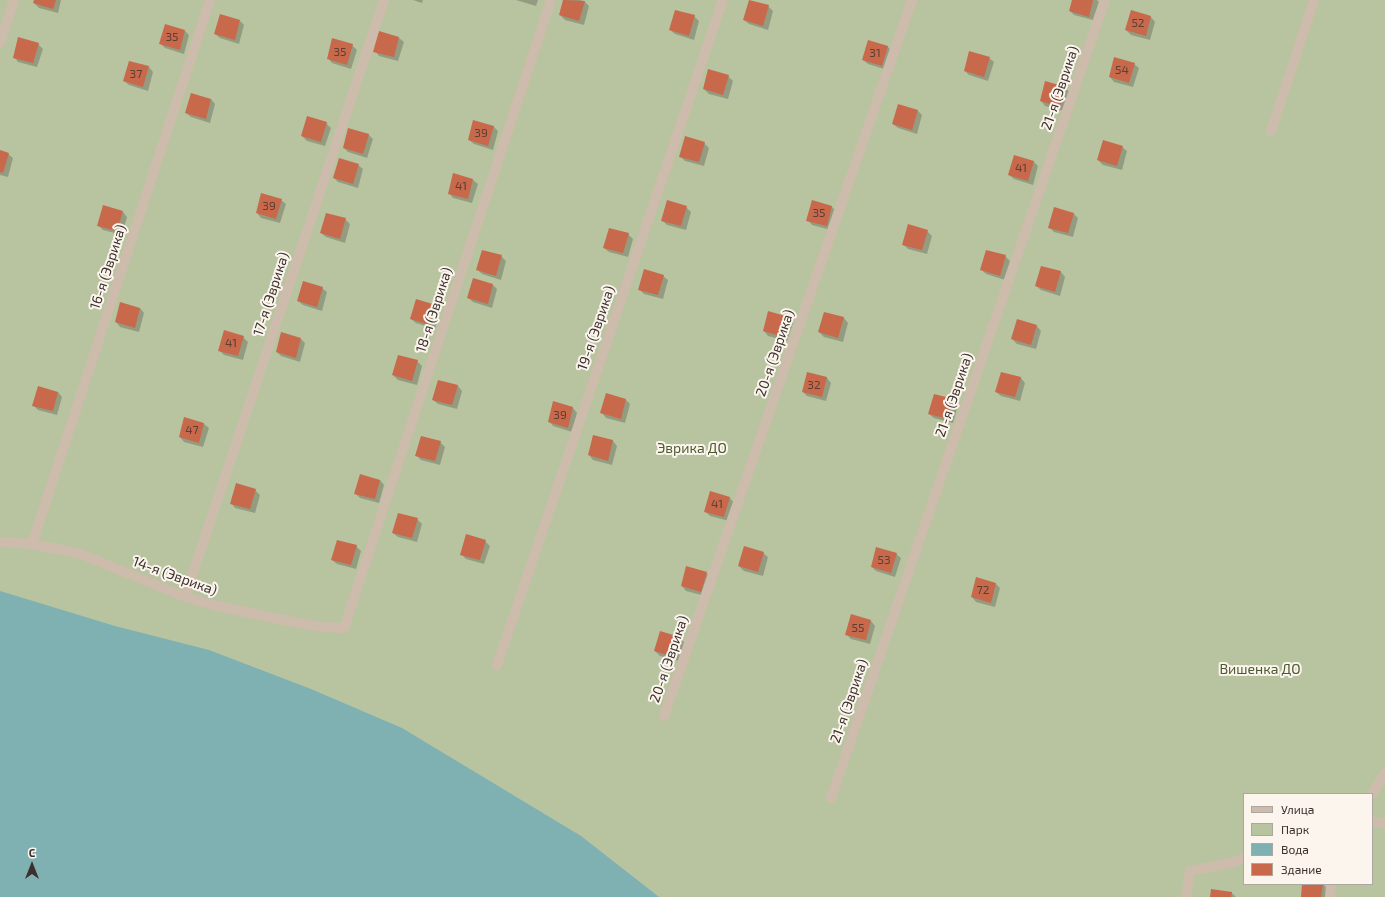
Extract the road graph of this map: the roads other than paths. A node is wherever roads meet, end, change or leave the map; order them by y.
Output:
1 (14, 0) edge
2 (210, 0) edge
3 (384, 0) edge
4 (551, 0) edge
5 (723, 0) edge
6 (912, 0) edge
7 (1105, 0) edge
8 (1314, 0) edge
9 (0, 43) edge
10 (1271, 131) dead end
11 (0, 542) edge
12 (32, 544) junction
13 (185, 597) junction
14 (344, 628) joint
15 (497, 665) dead end
16 (664, 716) dead end
17 (1385, 774) edge
18 (1373, 793) edge
19 (831, 798) dead end
20 (1373, 821) edge
21 (1385, 824) edge
22 (1243, 857) edge
23 (1331, 885) edge
24 (1186, 897) edge
25 (1330, 897) edge

1 - 9 lane
2 - 12 lane, 16-я (Эврика)
3 - 13 lane, 17-я (Эврика)
4 - 14 lane, 18-я (Эврика)
5 - 15 lane, 19-я (Эврика)
6 - 16 lane, 20-я (Эврика)
7 - 19 lane, 21-я (Эврика)
8 - 10 lane
11 - 12 lane, 14-я (Эврика)
12 - 13 lane, 14-я (Эврика)
13 - 14 lane, 14-я (Эврика)
17 - 18 lane
20 - 21 lane
22 - 24 lane
23 - 25 lane

